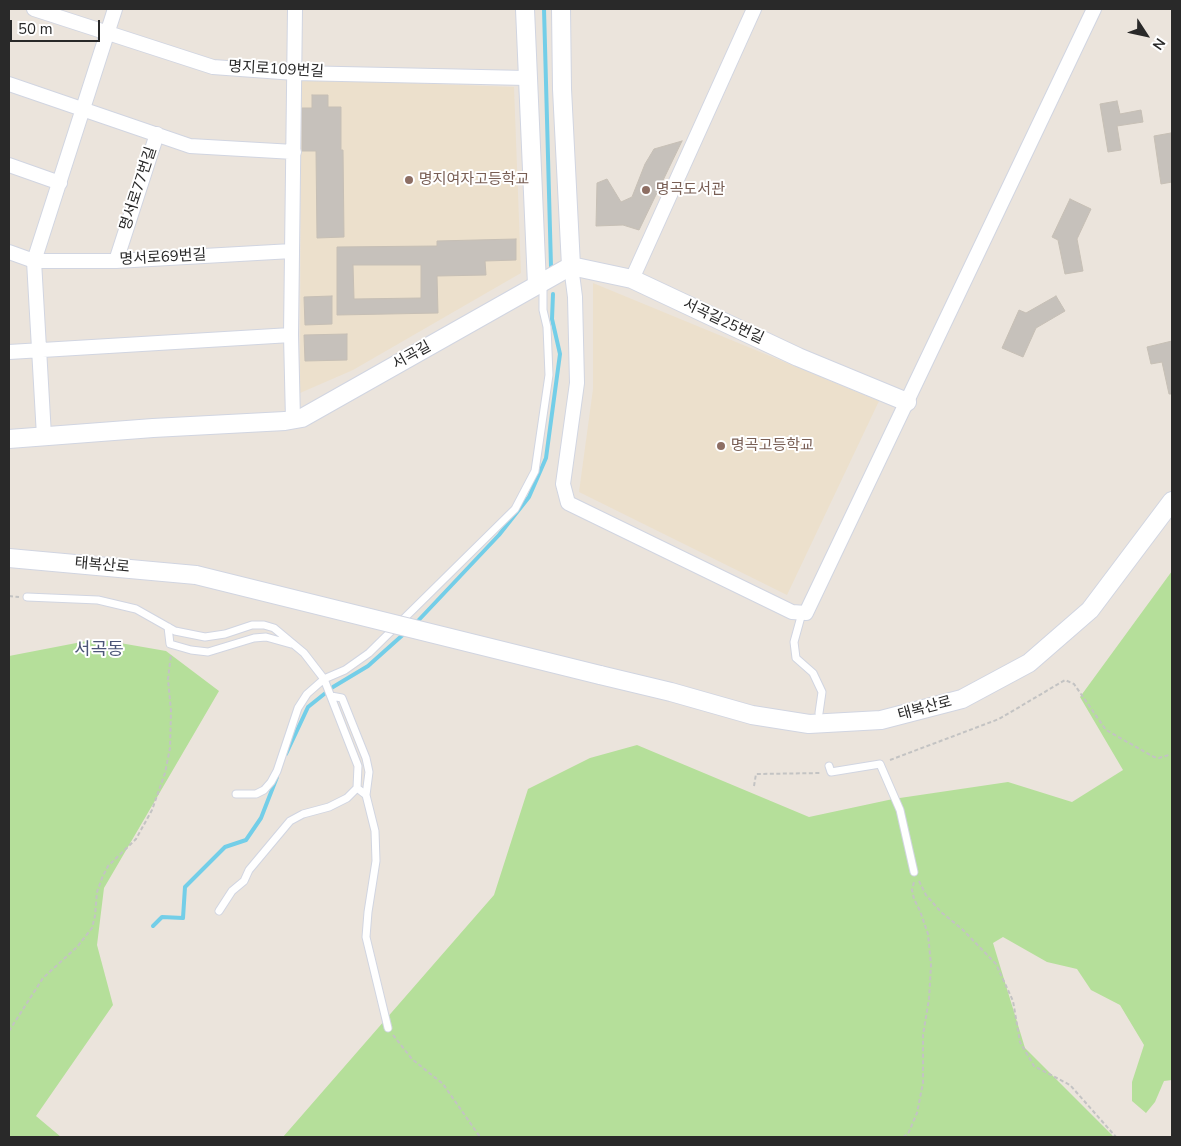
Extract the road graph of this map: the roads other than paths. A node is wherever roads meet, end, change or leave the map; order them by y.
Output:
1 (34, 9) edge
2 (115, 9) edge
3 (295, 9) edge
4 (525, 9) edge
5 (561, 9) edge
6 (754, 9) edge
7 (1094, 9) edge
8 (107, 33) junction
9 (295, 73) junction
10 (527, 78) junction
11 (9, 84) edge
12 (83, 108) junction
13 (157, 134) junction
14 (294, 152) junction
15 (9, 165) edge
16 (60, 183) junction
17 (292, 251) junction
18 (9, 252) edge
19 (34, 261) junction
20 (116, 261) junction
21 (571, 266) junction
22 (632, 279) junction
23 (540, 284) junction
24 (291, 335) junction
25 (40, 351) junction
26 (9, 352) edge
27 (907, 402) junction
28 (293, 420) junction
29 (44, 436) junction
30 (9, 439) edge
31 (1172, 501) edge
32 (9, 558) edge
33 (27, 597) dead end
34 (802, 613) junction
35 (168, 627) junction
36 (296, 645) junction
37 (324, 679) junction
38 (331, 696) junction
39 (819, 713) dead end
40 (830, 769) road end
41 (357, 788) junction
42 (236, 794) dead end
43 (366, 795) junction
44 (914, 872) road end
45 (219, 911) dead end
46 (388, 1028) road end

1 - 8 street, 명지로109번길
2 - 8 street
3 - 9 street
4 - 10 street
5 - 21 street
6 - 22 street
7 - 27 street
8 - 9 street, 명지로109번길
8 - 12 street
9 - 10 street, 명지로109번길
9 - 14 street
10 - 23 street
11 - 12 street, 명서로77번길
12 - 13 street, 명서로77번길
12 - 16 street
13 - 14 street
13 - 20 street, 명서로77번길
14 - 17 street
15 - 16 street
16 - 19 street
17 - 20 street, 명서로69번길
17 - 24 street
18 - 19 street
19 - 20 street, 명서로69번길
19 - 25 street
21 - 22 street, 서곡길25번길
21 - 23 street
21 - 34 street
22 - 27 street, 서곡길25번길
23 - 28 street, 서곡길
23 - 37 lane
24 - 25 street
24 - 28 street
25 - 26 street
25 - 29 street
27 - 34 street
28 - 29 street, 서곡길
29 - 30 street, 서곡길
31 - 32 street, 태복산로, bridge
33 - 35 lane
34 - 39 lane
35 - 36 lane
35 - 36 lane
36 - 37 lane
37 - 38 lane
37 - 42 lane
38 - 41 lane
38 - 43 lane
40 - 44 lane
41 - 43 lane
41 - 45 lane
43 - 46 lane

